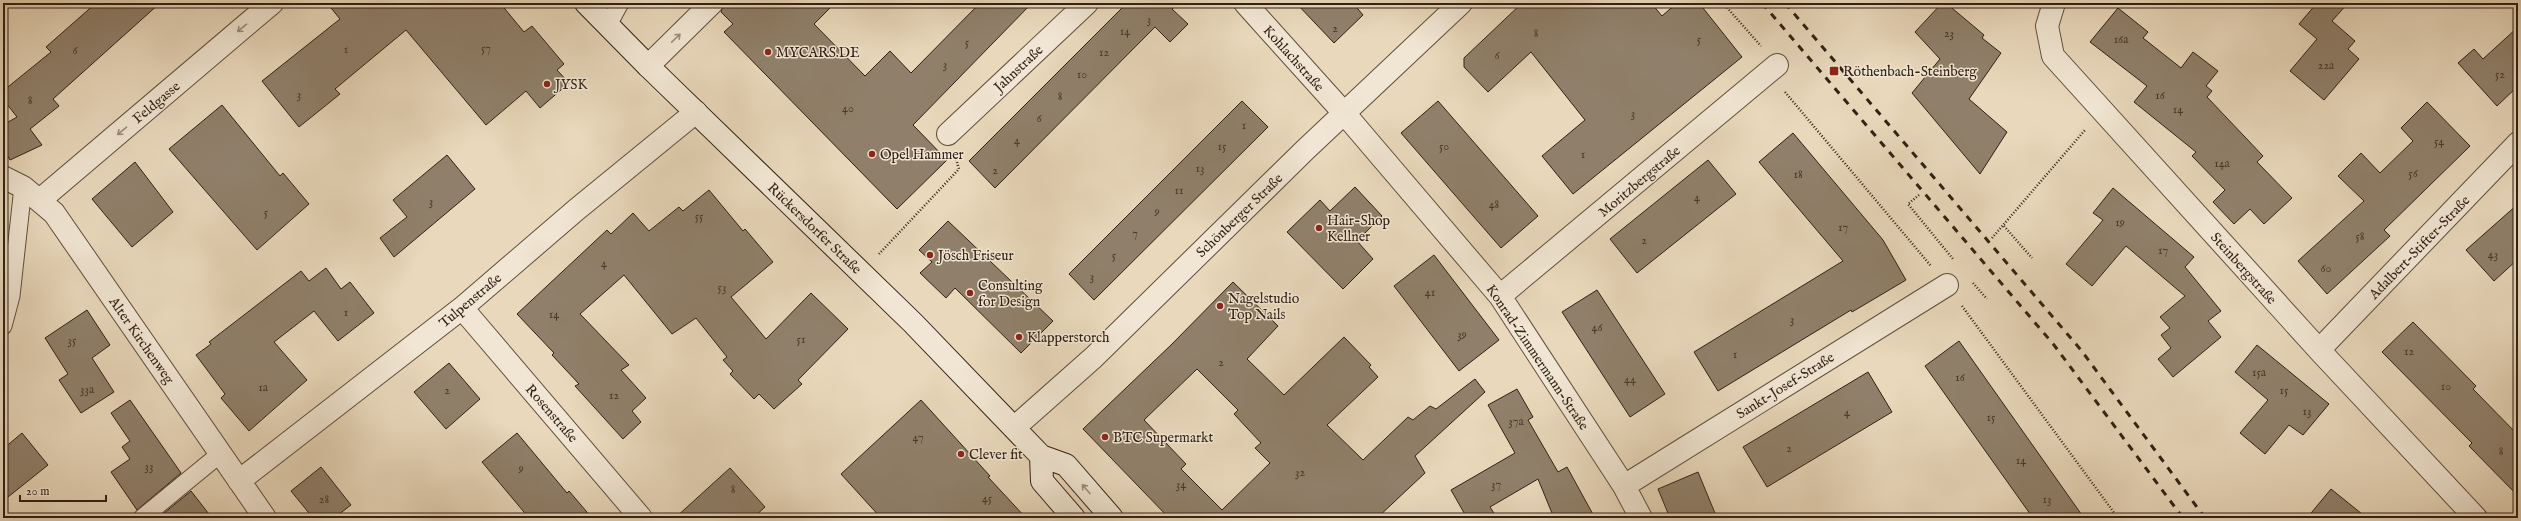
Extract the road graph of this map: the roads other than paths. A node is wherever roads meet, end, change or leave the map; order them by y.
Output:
1 (272, 3) edge
2 (586, 3) edge
3 (620, 3) edge
4 (712, 3) edge
5 (1087, 3) edge
6 (1245, 3) edge
7 (1461, 3) edge
8 (2054, 3) edge
9 (608, 25) junction
10 (1777, 65) road end
11 (648, 66) junction
12 (696, 112) junction
13 (1344, 113) junction
14 (948, 134) road end
15 (2518, 143) edge
16 (3, 177) edge
17 (23, 187) junction
18 (40, 200) junction
19 (1947, 285) dead end
20 (1500, 296) junction
21 (462, 308) junction
22 (3, 326) edge
23 (2319, 350) junction
24 (1015, 427) junction
25 (220, 454) junction
26 (1041, 456) junction
27 (239, 481) junction
28 (1624, 486) junction
29 (142, 518) edge
30 (265, 518) edge
31 (641, 518) edge
32 (1074, 518) edge
33 (1112, 518) edge
34 (1641, 518) edge
35 (2476, 518) edge

1 -> 18 street, Feldgasse
2 - 9 street, Rückersdorfer Straße
3 - 9 lane
11 -> 4 street
5 - 14 street, Jahnstraße
6 - 13 street, Kohlachstraße
7 - 13 street, Schönberger Straße
8 - 23 street, Steinbergstraße
9 - 11 street, Rückersdorfer Straße
10 - 20 street, Moritzbergstraße
11 - 12 street, Rückersdorfer Straße
12 - 21 street, Tulpenstraße
12 - 24 street, Rückersdorfer Straße
13 - 20 street, Konrad-Zimmermann-Straße
13 - 24 street, Schönberger Straße
15 - 23 street, Adalbert-Stifter-Straße
16 - 17 street, Alter Kirchenweg
17 - 18 street, Alter Kirchenweg
17 - 22 lane
18 - 25 street, Alter Kirchenweg
19 - 28 street, Sankt-Josef-Straße
20 - 28 street, Konrad-Zimmermann-Straße
21 - 27 street, Tulpenstraße
21 - 31 street, Rosenstraße
23 - 35 street, Steinbergstraße
24 - 26 street, Rückersdorfer Straße
25 - 27 street, Alter Kirchenweg
25 - 29 lane
26 - 32 street
33 -> 26 street, Rückersdorfer Straße
27 - 30 street, Alter Kirchenweg
28 - 34 street, Konrad-Zimmermann-Straße

